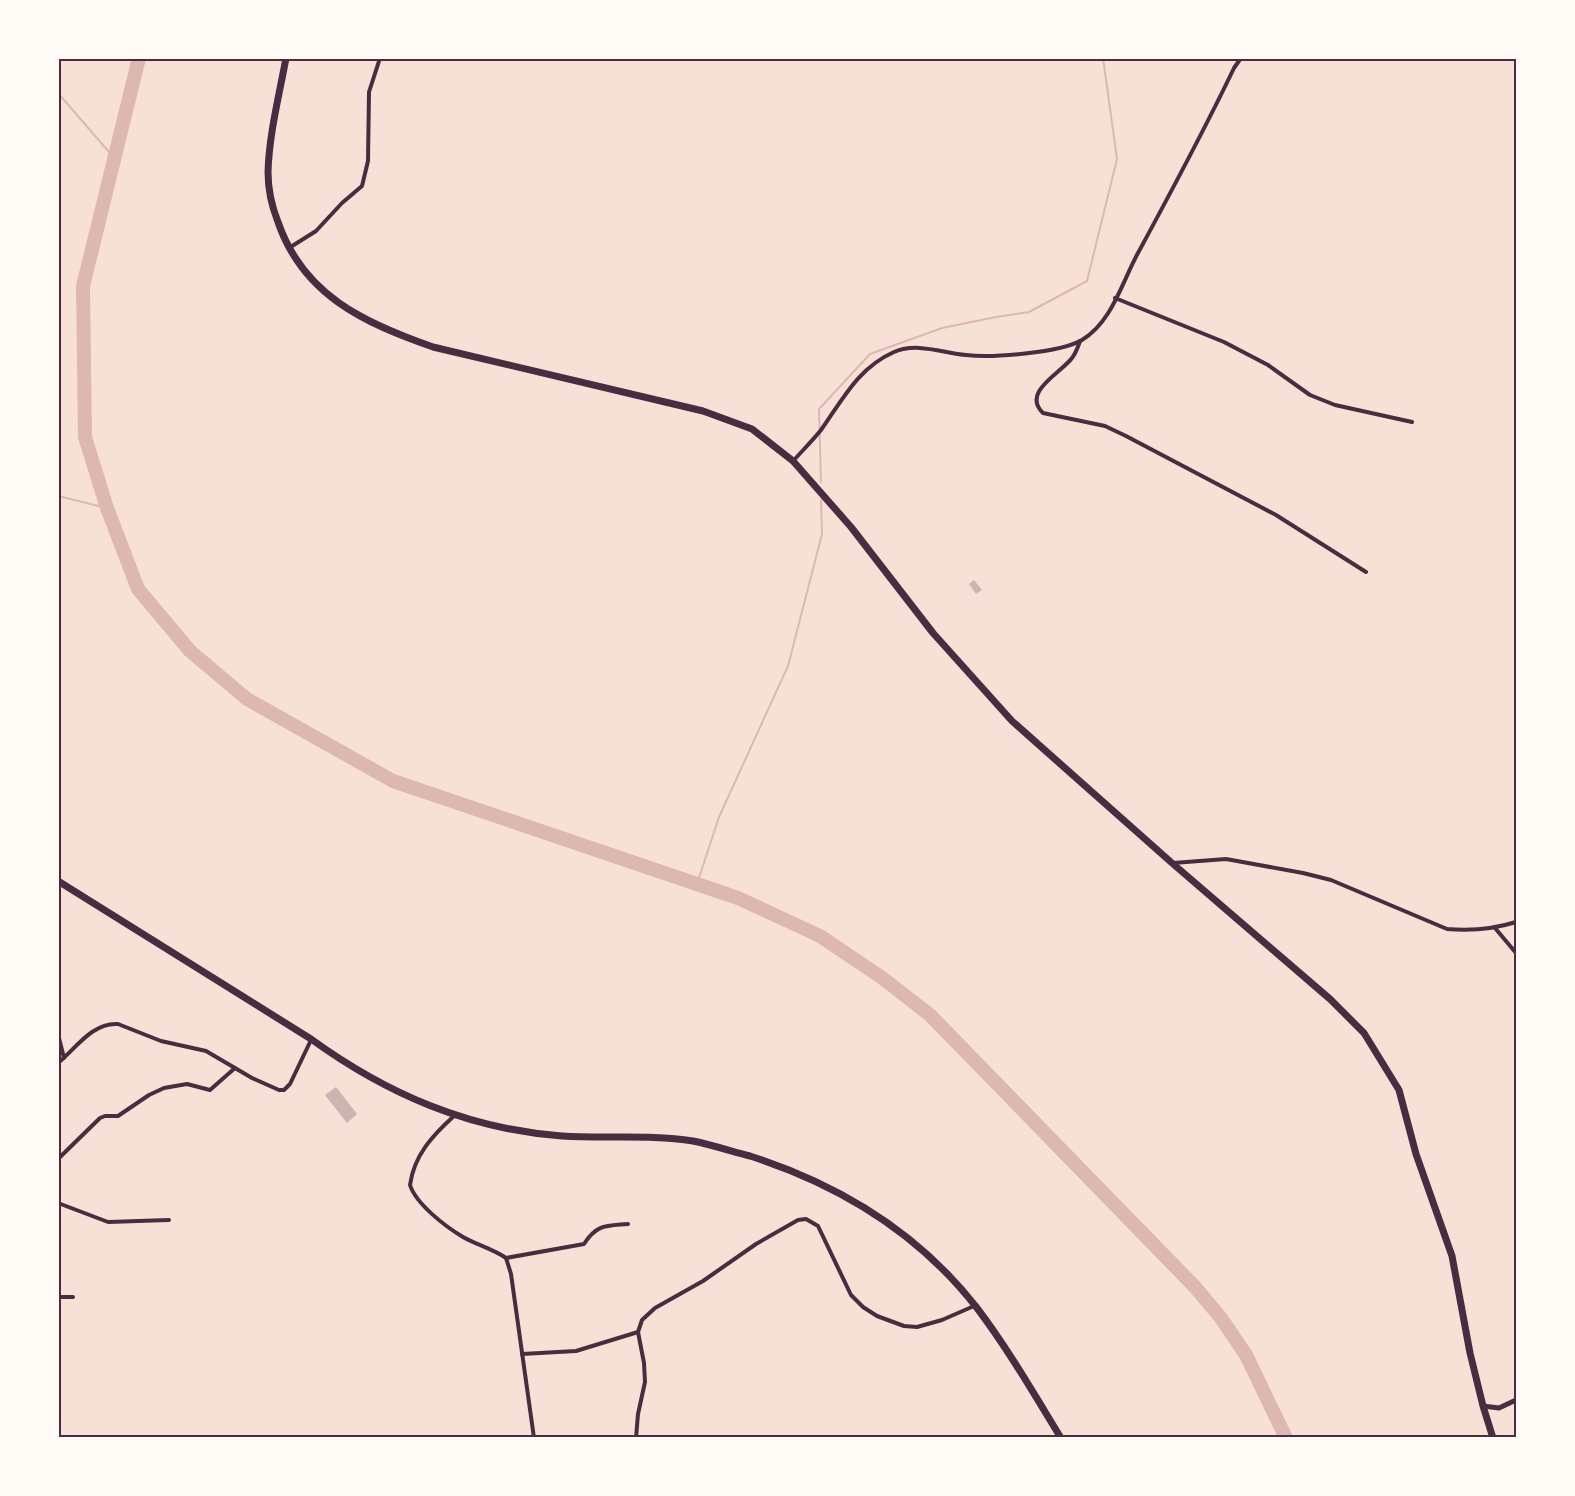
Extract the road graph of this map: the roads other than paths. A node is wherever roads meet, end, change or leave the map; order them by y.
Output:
1 (286, 58) edge
2 (380, 58) edge
3 (1241, 58) edge
4 (289, 248) junction
5 (1115, 298) junction
6 (1080, 341) junction
7 (1412, 422) dead end
8 (793, 461) junction
9 (1366, 572) dead end
10 (1172, 863) junction
11 (58, 881) edge
12 (1516, 922) edge
13 (1495, 928) junction
14 (1516, 953) edge
15 (58, 1034) edge
16 (311, 1039) junction
17 (64, 1058) junction
18 (58, 1063) edge
19 (236, 1068) junction
20 (454, 1116) junction
21 (58, 1159) edge
22 (58, 1203) edge
23 (169, 1220) dead end
24 (628, 1224) dead end
25 (506, 1258) junction
26 (58, 1297) edge
27 (73, 1297) dead end
28 (975, 1306) junction
29 (638, 1332) junction
30 (522, 1354) junction
31 (1516, 1400) edge
32 (1483, 1406) junction
33 (534, 1437) edge
34 (636, 1437) edge
35 (1061, 1437) edge
36 (1493, 1437) edge

1 - 4 main road
2 - 4 street
3 - 5 street
4 - 8 main road
5 - 6 street
5 - 7 street
6 - 8 street
6 - 9 street
8 - 10 main road
10 - 13 street
10 - 32 main road
11 - 16 main road
12 - 13 street
13 - 14 street
15 - 17 street
16 - 19 street
16 - 20 main road
17 - 18 street
17 - 19 street
19 - 21 street
20 - 25 street
20 - 28 main road
22 - 23 street
24 - 25 street
25 - 30 street
26 - 27 street
28 - 29 street
28 - 35 main road
29 - 30 street
29 - 34 street
30 - 33 street
31 - 32 street
32 - 36 main road

